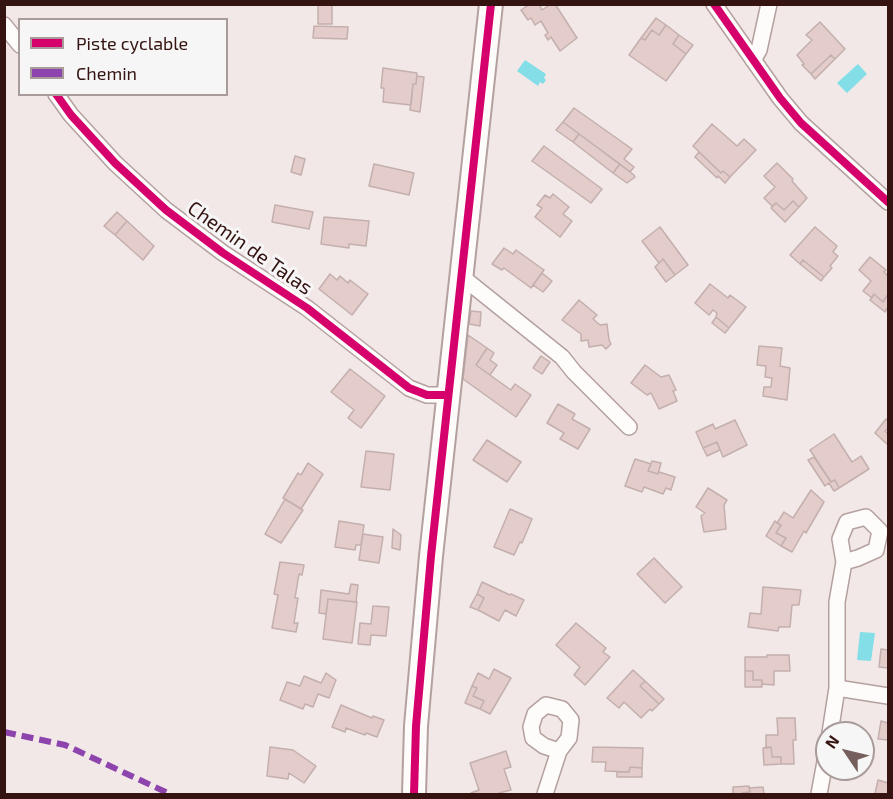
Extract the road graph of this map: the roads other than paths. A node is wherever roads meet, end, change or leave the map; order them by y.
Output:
1 (490, 4) edge
2 (714, 4) edge
3 (769, 4) edge
4 (4, 25) edge
5 (18, 42) edge
6 (753, 60) junction
7 (57, 96) edge
8 (888, 202) edge
9 (461, 276) junction
10 (447, 395) junction
11 (629, 427) dead end
12 (844, 562) dead end
13 (837, 688) junction
14 (888, 696) edge
15 (832, 721) edge
16 (559, 751) dead end
17 (414, 795) edge
18 (544, 795) edge

1 - 9 main road
2 - 6 street
3 - 6 street
4 - 5 street
6 - 8 street
7 - 10 street, Chemin de Talas
9 - 10 main road
9 - 11 street
10 - 17 main road
12 - 13 street
13 - 14 street
13 - 15 street
16 - 18 street

